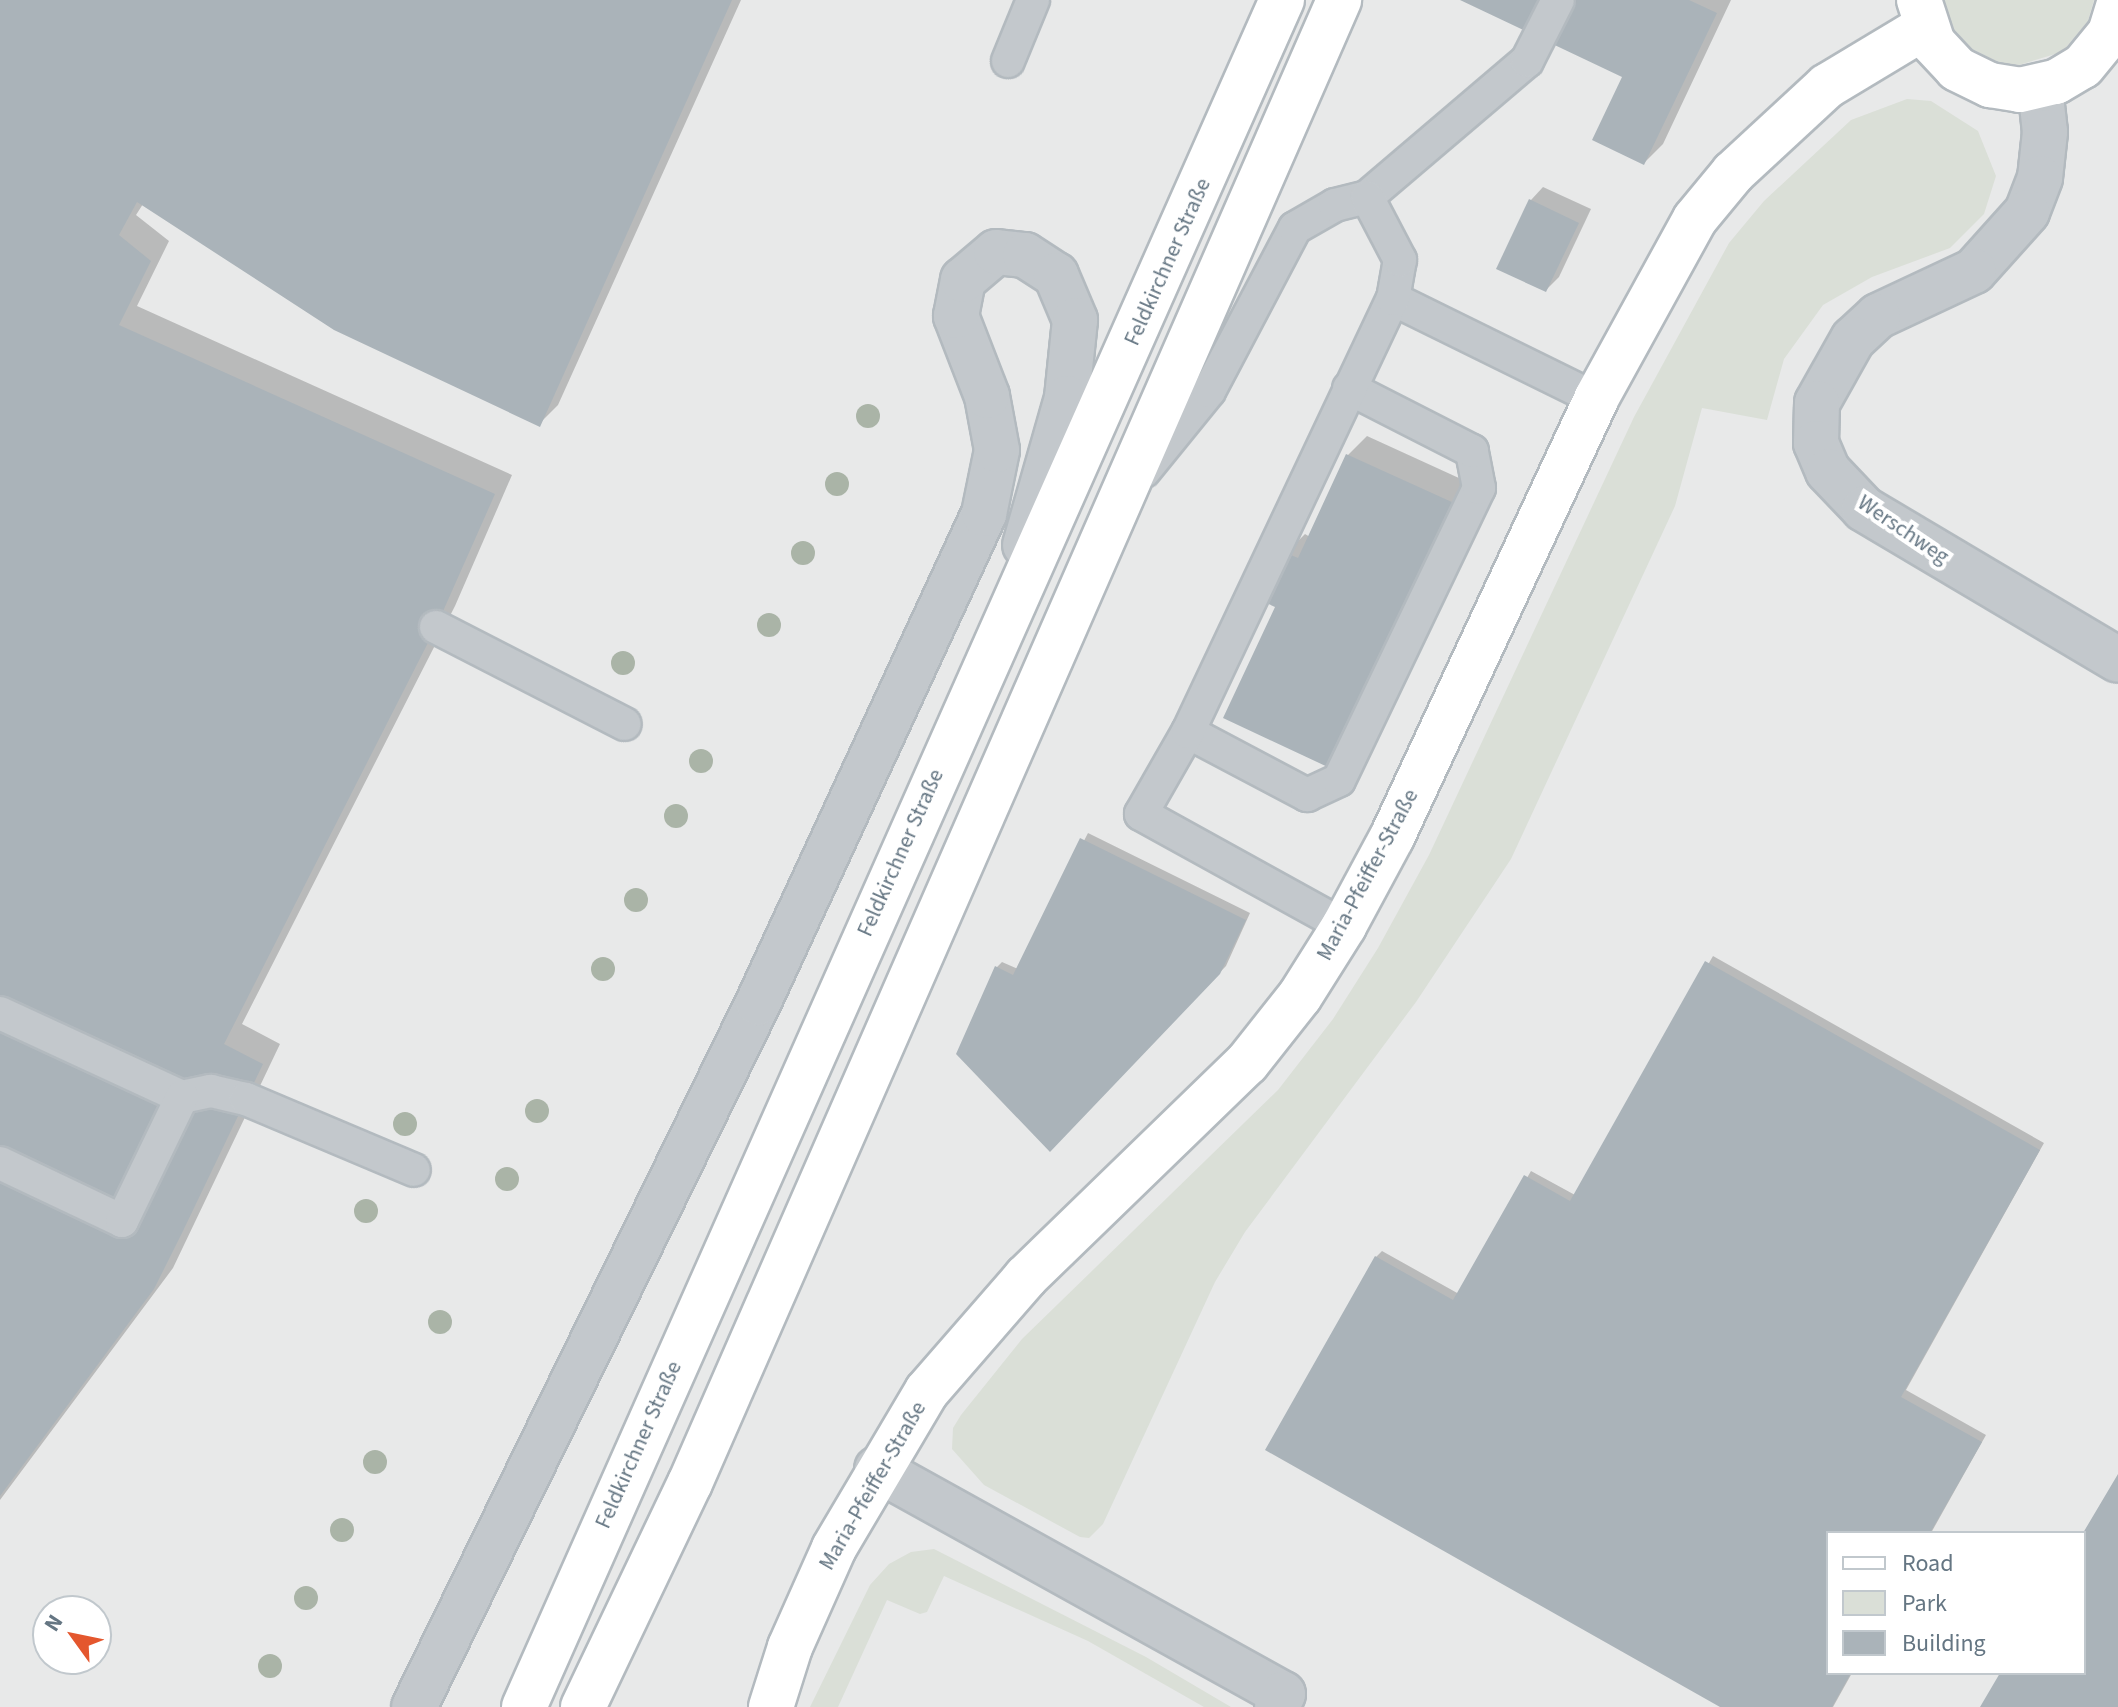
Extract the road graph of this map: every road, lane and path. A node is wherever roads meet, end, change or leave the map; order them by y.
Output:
1 (1033, 0) edge
2 (1282, 0) edge
3 (1339, 0) edge
4 (1558, 0) edge
5 (2118, 6) edge
6 (1922, 13) edge
7 (1008, 61) dead end
8 (2040, 87) junction
9 (1367, 197) junction
10 (1393, 299) junction
11 (1349, 388) junction
12 (1596, 399) junction
13 (1124, 496) junction
14 (1005, 618) junction
15 (436, 627) dead end
16 (2118, 660) edge
17 (625, 724) dead end
18 (1188, 732) junction
19 (1344, 926) junction
20 (0, 1013) edge
21 (182, 1097) junction
22 (0, 1163) edge
23 (414, 1170) dead end
24 (877, 1469) junction
25 (414, 1707) edge
26 (524, 1707) edge
27 (583, 1707) edge
28 (771, 1707) edge
29 (1277, 1707) edge

1 - 7 lane
2 - 14 main road, Feldkirchner Straße
3 - 13 main road
4 - 9 lane
5 - 8 main road
6 - 8 main road
6 - 12 main road, Maria-Pfeiffer-Straße
8 - 16 street, Werschweg
9 - 10 lane
9 - 13 lane
10 - 11 lane
10 - 12 lane
11 - 18 lane
11 - 18 lane
12 - 19 main road, Maria-Pfeiffer-Straße
13 - 27 main road
14 - 25 street
14 - 26 main road, Feldkirchner Straße
15 - 17 lane
18 - 19 lane
19 - 24 main road, Maria-Pfeiffer-Straße
20 - 21 lane
21 - 22 lane
21 - 23 lane
24 - 28 main road, Maria-Pfeiffer-Straße
24 - 29 street

